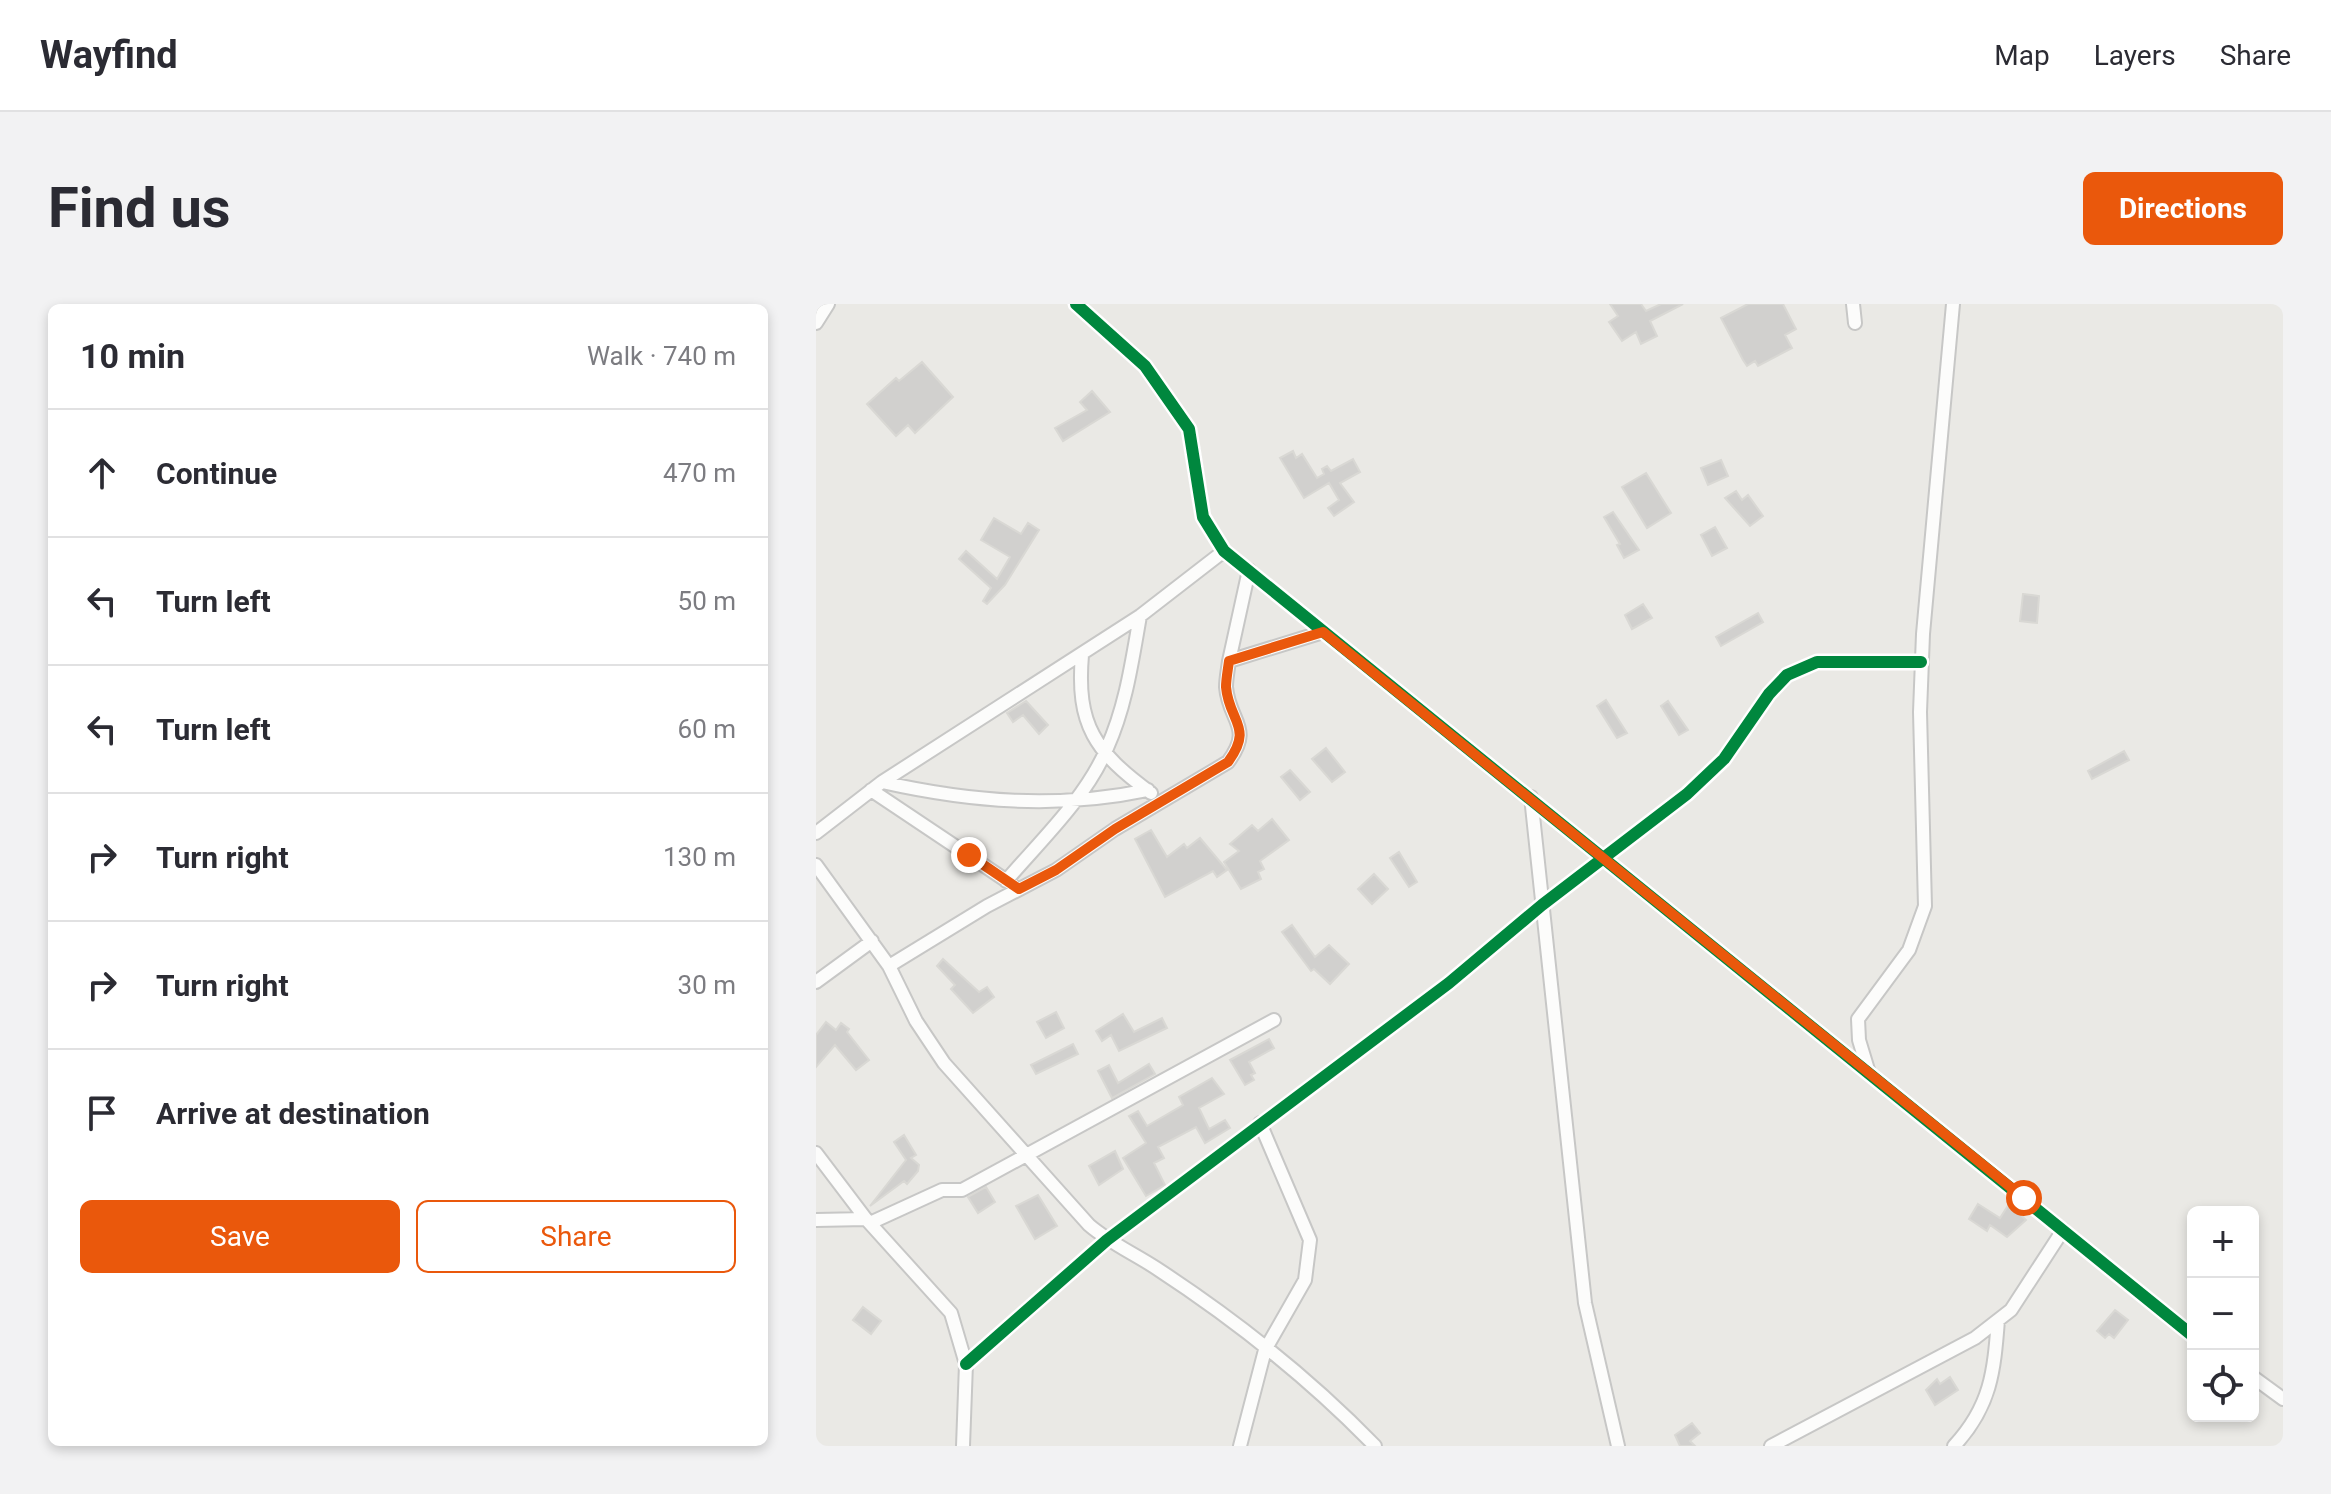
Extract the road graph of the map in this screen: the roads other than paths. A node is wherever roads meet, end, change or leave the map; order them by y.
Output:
1 (828, 304) edge
2 (1076, 304) edge
3 (1853, 304) edge
4 (1953, 304) edge
5 (816, 323) edge
6 (1855, 323) dead end
7 (1224, 551) junction
8 (1249, 570) junction
9 (1140, 616) junction
10 (1323, 632) junction
11 (1082, 655) junction
12 (1229, 661) junction
13 (1921, 662) junction
14 (1107, 750) junction
15 (876, 786) junction
16 (1148, 790) junction
17 (1531, 797) junction
18 (1073, 802) junction
19 (1163, 802) junction
20 (816, 833) edge
21 (1604, 857) junction
22 (816, 865) edge
23 (1006, 881) junction
24 (1019, 889) junction
25 (1542, 905) junction
26 (872, 941) junction
27 (889, 966) junction
28 (816, 982) edge
29 (1274, 1020) dead end
30 (1869, 1073) junction
31 (1260, 1123) junction
32 (816, 1153) edge
33 (1025, 1155) junction
34 (816, 1220) edge
35 (868, 1221) junction
36 (2063, 1230) junction
37 (1107, 1240) junction
38 (1998, 1320) junction
39 (2187, 1331) edge
40 (1265, 1350) junction
41 (966, 1364) junction
42 (2259, 1381) edge
43 (2283, 1399) edge
44 (963, 1446) edge
45 (1240, 1446) edge
46 (1375, 1446) edge
47 (1618, 1446) edge
48 (1771, 1446) edge
49 (1954, 1446) edge

1 - 5 street
2 - 7 street
3 - 6 street
4 - 13 street
7 - 8 street
7 - 9 street
8 - 10 street
8 - 12 street
9 - 11 street
9 - 14 street
10 - 12 street
10 - 17 street
11 - 14 street
11 - 15 street
12 - 19 street
13 - 21 street
13 - 30 street
14 - 16 street
14 - 18 street
15 - 18 street
15 - 20 street
15 - 23 street
16 - 18 street
16 - 19 street
17 - 21 street
17 - 25 street
18 - 23 street
19 - 24 street
21 - 25 street
21 - 30 street
22 - 26 street
23 - 24 street
24 - 27 street
25 - 31 street
25 - 47 street
26 - 27 street
26 - 28 street
27 - 33 street
29 - 33 street
30 - 36 street
31 - 37 street
31 - 40 street
32 - 35 street
33 - 35 street
33 - 37 street
34 - 35 street
35 - 41 street
36 - 38 street
36 - 39 street
37 - 40 street
37 - 41 street
38 - 48 street
38 - 49 street
40 - 45 street
40 - 46 street
41 - 44 street
42 - 43 street

